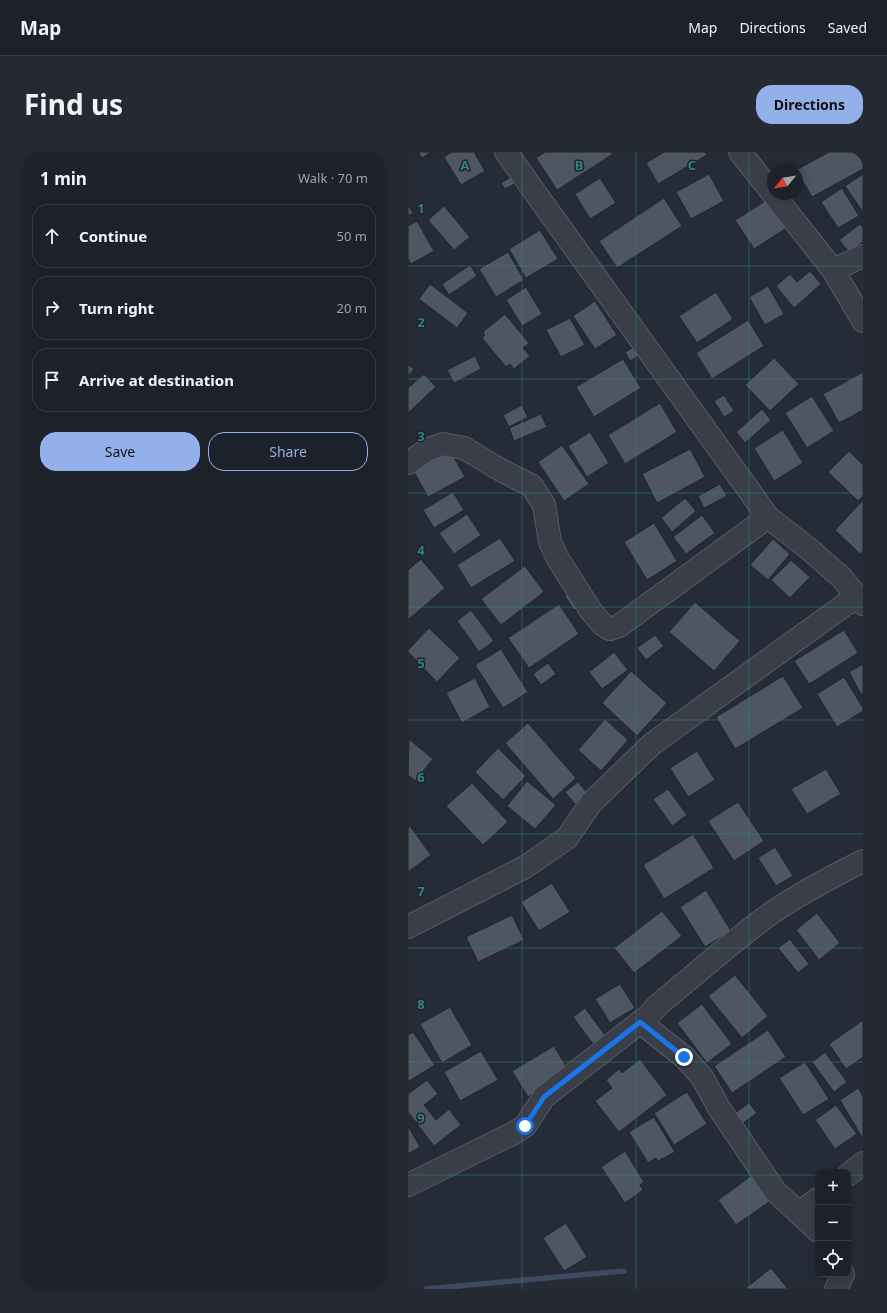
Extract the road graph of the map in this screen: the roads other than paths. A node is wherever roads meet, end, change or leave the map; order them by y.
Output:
1 (506, 152) edge
2 (740, 152) edge
3 (863, 256) edge
4 (833, 270) junction
5 (863, 321) edge
6 (408, 463) edge
7 (768, 517) junction
8 (860, 600) edge
9 (863, 861) edge
10 (408, 927) edge
11 (640, 1022) junction
12 (863, 1163) edge
13 (851, 1173) edge
14 (408, 1185) edge
15 (815, 1201) edge
16 (799, 1213) junction
17 (815, 1228) edge
18 (842, 1277) edge
19 (836, 1289) edge

1 - 7 street
2 - 4 street
3 - 4 street
4 - 5 street
6 - 7 street
7 - 8 street
8 - 10 street
9 - 11 street
11 - 14 street
11 - 16 street
12 - 13 street
15 - 16 street
16 - 17 street
18 - 19 street

